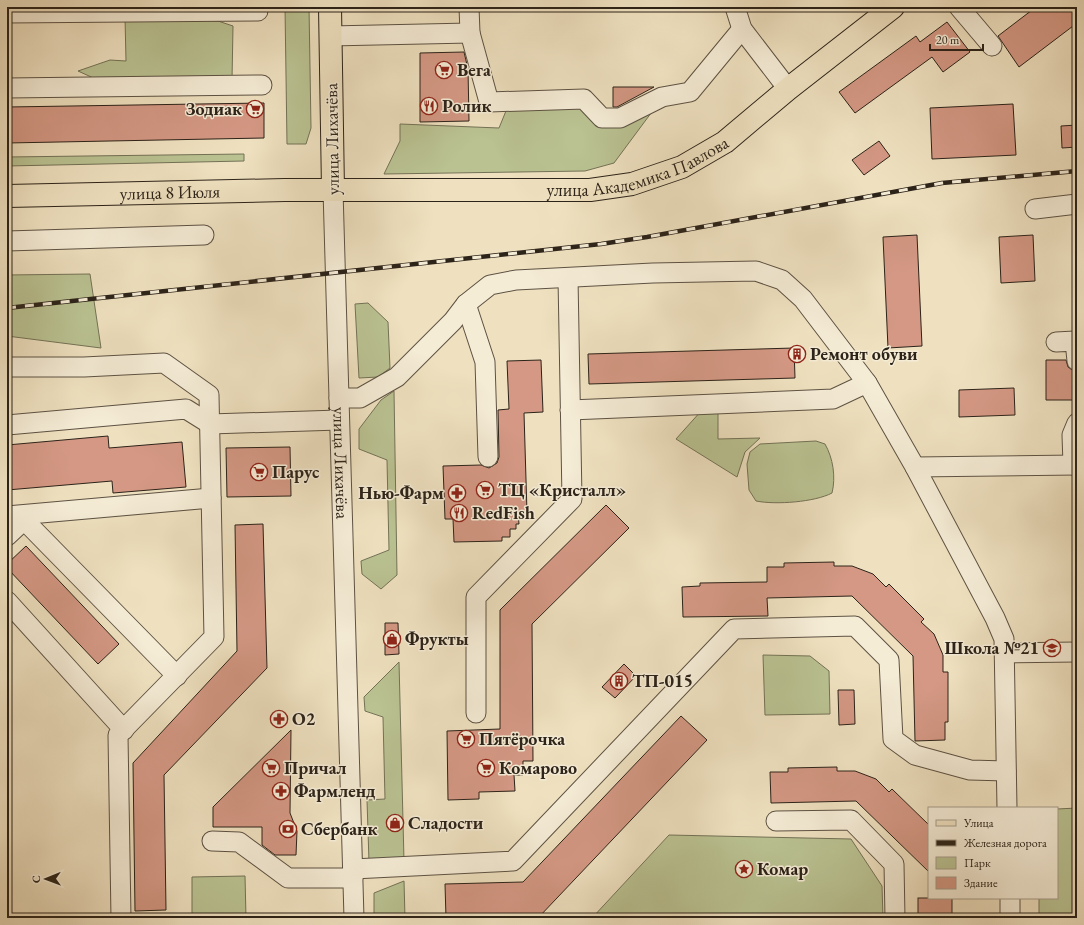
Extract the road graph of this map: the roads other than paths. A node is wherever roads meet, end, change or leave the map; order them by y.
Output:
1 (330, 7) edge
2 (469, 7) edge
3 (735, 7) edge
4 (893, 7) edge
5 (959, 7) edge
6 (258, 10) dead end
7 (7, 13) edge
8 (742, 29) junction
9 (470, 33) junction
10 (330, 36) junction
11 (992, 46) dead end
12 (262, 85) dead end
13 (7, 88) edge
14 (788, 89) junction
15 (333, 190) junction
16 (7, 196) edge
17 (1077, 204) edge
18 (1035, 209) dead end
19 (204, 235) dead end
20 (7, 241) edge
21 (568, 278) junction
22 (466, 304) junction
23 (1056, 342) dead end
24 (1077, 361) edge
25 (7, 367) edge
26 (867, 383) junction
27 (339, 398) junction
28 (570, 410) junction
29 (339, 420) junction
30 (1077, 423) edge
31 (210, 424) junction
32 (7, 425) edge
33 (488, 457) dead end
34 (1075, 465) edge
35 (915, 468) junction
36 (211, 498) junction
37 (7, 516) edge
38 (7, 536) edge
39 (7, 601) edge
40 (1077, 652) edge
41 (1004, 653) junction
42 (176, 676) junction
43 (476, 713) dead end
44 (124, 730) junction
45 (1006, 771) junction
46 (1007, 807) edge
47 (776, 821) dead end
48 (212, 841) dead end
49 (353, 873) junction
50 (1010, 899) edge
51 (121, 918) edge
52 (354, 918) edge
53 (895, 918) edge
54 (1010, 918) edge

1 - 10 main road, улица Лихачёва
2 - 9 street
3 - 8 street
4 - 14 main road, улица Академика Павлова
5 - 11 street
6 - 7 street
8 - 9 street
8 - 14 street
9 - 10 street
10 - 15 main road, улица Лихачёва
12 - 13 street
14 - 15 main road, улица Академика Павлова
15 - 16 main road, улица 8 Июля
15 - 27 street, улица Лихачёва
17 - 18 street
19 - 20 street
21 - 22 street
21 - 26 street
21 - 28 street
22 - 27 street
22 - 33 street
23 - 24 street
25 - 31 street
26 - 28 street
26 - 35 street
27 - 29 street, улица Лихачёва
28 - 43 street
29 - 31 street
29 - 49 street, улица Лихачёва
30 - 34 street
31 - 32 street
31 - 36 street
34 - 35 street
35 - 41 street
36 - 37 street
36 - 42 street
38 - 42 street
39 - 44 street
40 - 41 street
41 - 45 street
42 - 44 street
44 - 51 street
45 - 46 street
45 - 49 street
47 - 53 street
48 - 49 street
49 - 52 street, улица Лихачёва
50 - 54 street

